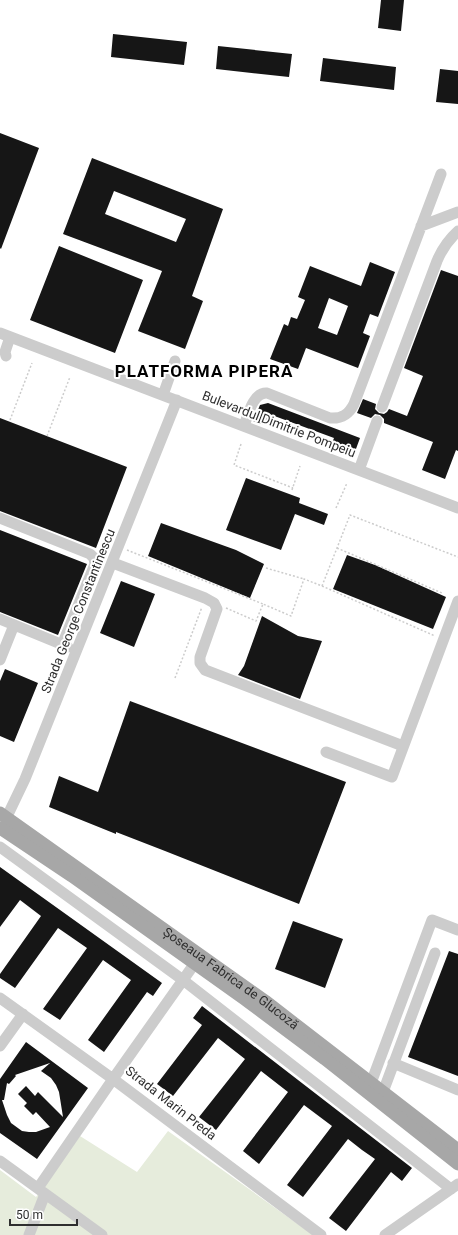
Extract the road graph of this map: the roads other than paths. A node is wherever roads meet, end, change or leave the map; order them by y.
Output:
1 (441, 174) dead end
2 (458, 212) edge
3 (421, 226) junction
4 (458, 231) edge
5 (5, 335) edge
6 (4, 354) dead end
7 (175, 361) dead end
8 (163, 395) junction
9 (177, 400) junction
10 (382, 407) dead end
11 (377, 420) dead end
12 (244, 426) junction
13 (359, 470) junction
14 (458, 508) edge
15 (0, 518) edge
16 (113, 563) junction
17 (458, 601) edge
18 (0, 619) edge
19 (14, 625) junction
20 (62, 645) junction
21 (77, 651) junction
22 (0, 660) edge
23 (403, 746) junction
24 (326, 752) dead end
25 (2, 822) edge
26 (0, 847) edge
27 (458, 930) edge
28 (435, 953) dead end
29 (195, 963) junction
30 (183, 980) junction
31 (0, 998) edge
32 (23, 1014) junction
33 (0, 1046) edge
34 (393, 1064) junction
35 (113, 1079) junction
36 (371, 1083) junction
37 (458, 1090) edge
38 (383, 1092) junction
39 (458, 1150) edge
40 (0, 1161) edge
41 (458, 1164) edge
42 (455, 1186) edge
43 (41, 1191) junction
44 (29, 1235) edge
45 (102, 1235) edge
46 (321, 1235) edge
47 (385, 1235) edge

1 - 3 street
2 - 3 street
3 - 12 street
4 - 10 street
5 - 6 street
5 - 8 street, Bulevardul Dimitrie Pompeiu
7 - 8 street
8 - 9 street, Bulevardul Dimitrie Pompeiu
9 - 12 street, Bulevardul Dimitrie Pompeiu
9 - 16 street, Strada George Constantinescu
11 - 13 street
12 - 13 street, Bulevardul Dimitrie Pompeiu
13 - 14 street, Bulevardul Dimitrie Pompeiu
15 - 20 street
16 - 21 street, Strada George Constantinescu
16 - 23 street
17 - 23 street
18 - 19 street
19 - 20 street
19 - 22 street
20 - 21 street
21 - 25 street, Strada George Constantinescu
23 - 24 street
25 - 29 main road, Șoseaua Fabrica de Glucoză
25 - 36 main road, Șoseaua Fabrica de Glucoză
26 - 30 street
27 - 36 street
28 - 34 street
29 - 30 street, Strada Marin Preda
29 - 41 main road, Șoseaua Fabrica de Glucoză
30 - 35 street, Strada Marin Preda
30 - 42 street
31 - 32 street
32 - 33 street
32 - 35 street
34 - 37 street
34 - 38 street
35 - 43 street
35 - 46 street, Strada Marin Preda
36 - 38 main road, Șoseaua Fabrica de Glucoză
38 - 39 main road, Șoseaua Fabrica de Glucoză
40 - 43 street
42 - 47 street
43 - 44 street
43 - 45 street

